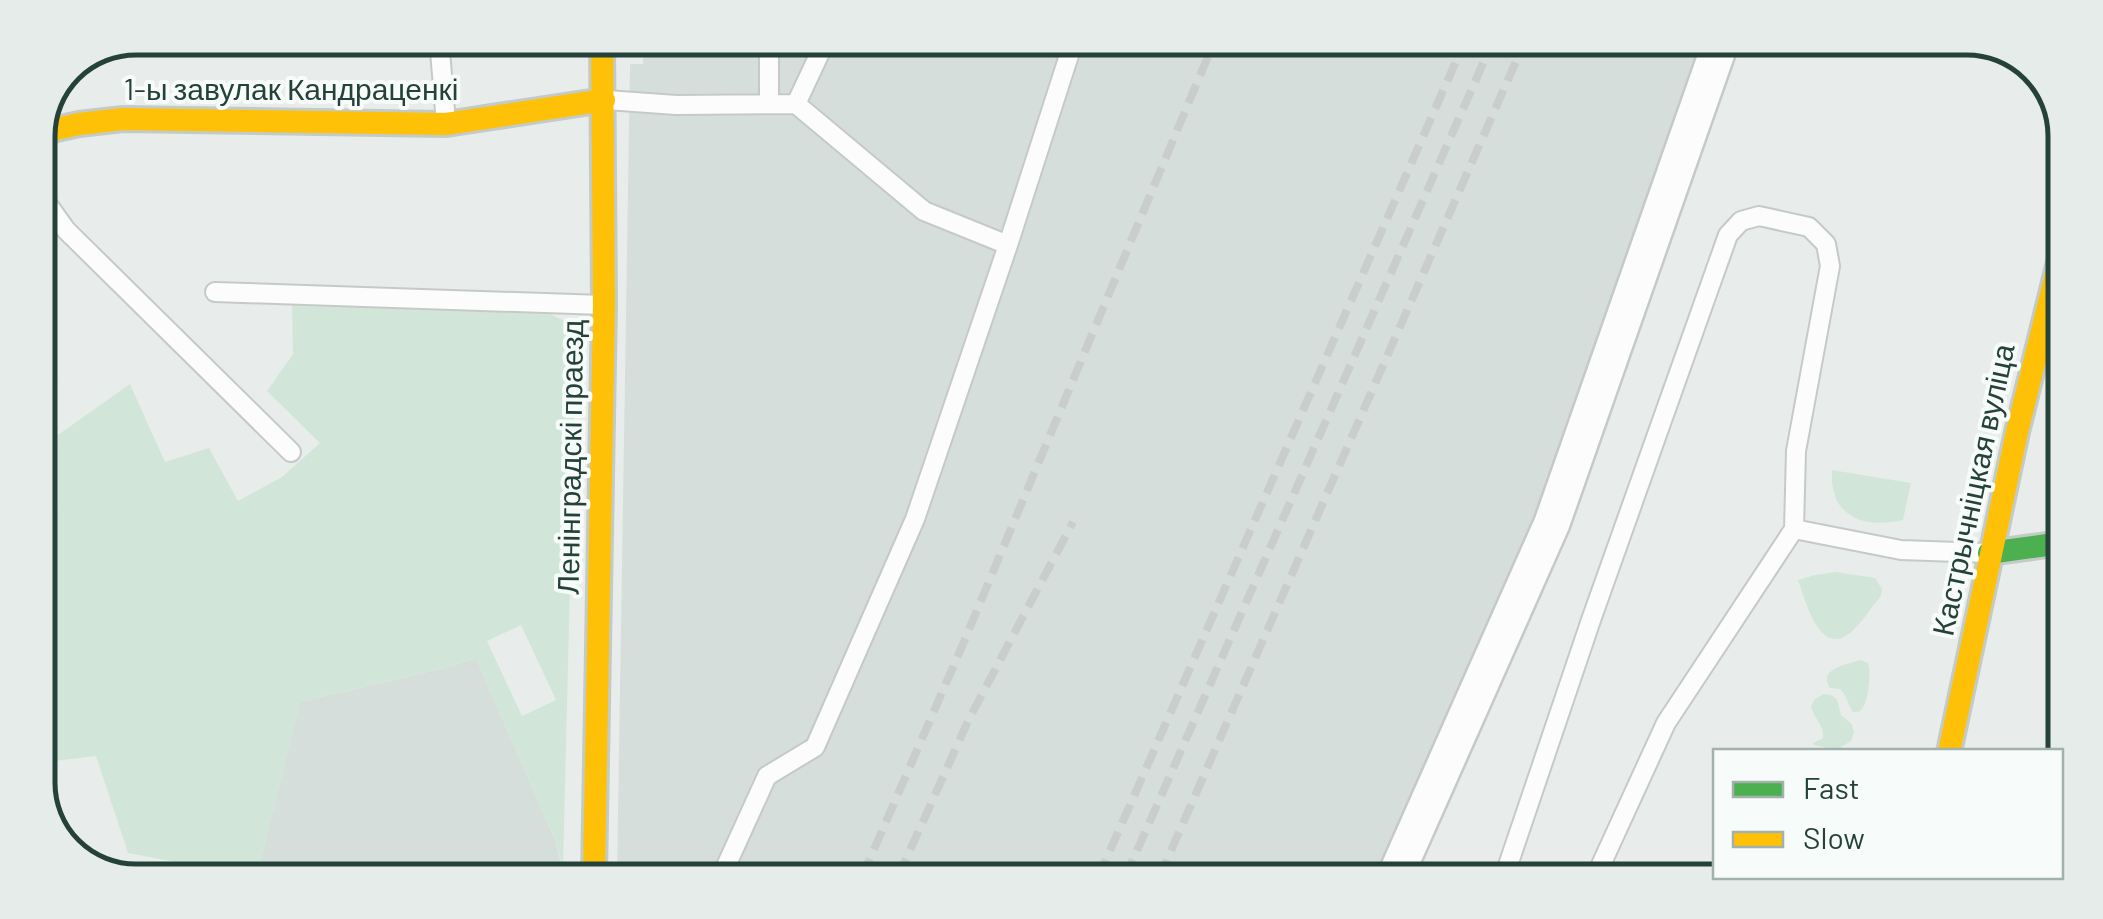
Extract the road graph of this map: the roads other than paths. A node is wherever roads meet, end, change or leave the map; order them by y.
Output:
1 (440, 55) edge
2 (603, 55) edge
3 (768, 55) edge
4 (819, 55) edge
5 (1069, 55) edge
6 (1716, 55) edge
7 (604, 100) junction
8 (769, 104) junction
9 (796, 104) junction
10 (446, 124) junction
11 (55, 130) edge
12 (55, 214) edge
13 (1008, 244) junction
14 (215, 292) dead end
15 (2048, 303) edge
16 (604, 304) junction
17 (2038, 341) junction
18 (2048, 343) edge
19 (291, 452) dead end
20 (1794, 528) junction
21 (2048, 545) edge
22 (1989, 554) junction
23 (1950, 749) edge
24 (594, 864) edge
25 (727, 864) edge
26 (1401, 864) edge
27 (1508, 864) edge
28 (1601, 864) edge

1 - 10 lane
2 - 7 street, Ленінградскі праезд
3 - 8 lane
4 - 9 lane
5 - 13 lane
6 - 26 street
7 - 8 lane
7 - 10 street, 1-ы завулак Кандраценкі
7 - 16 street, Ленінградскі праезд
8 - 9 lane
9 - 13 lane
10 - 11 street, 1-ы завулак Кандраценкі
12 - 19 lane
13 - 25 lane
14 - 16 lane
15 - 17 street, Кастрычніцкая вуліца
16 - 24 street, Ленінградскі праезд
17 - 18 lane
17 - 22 street, Кастрычніцкая вуліца
20 - 22 lane
20 - 27 lane
20 - 28 lane
21 - 22 street
22 - 23 street, Кастрычніцкая вуліца

